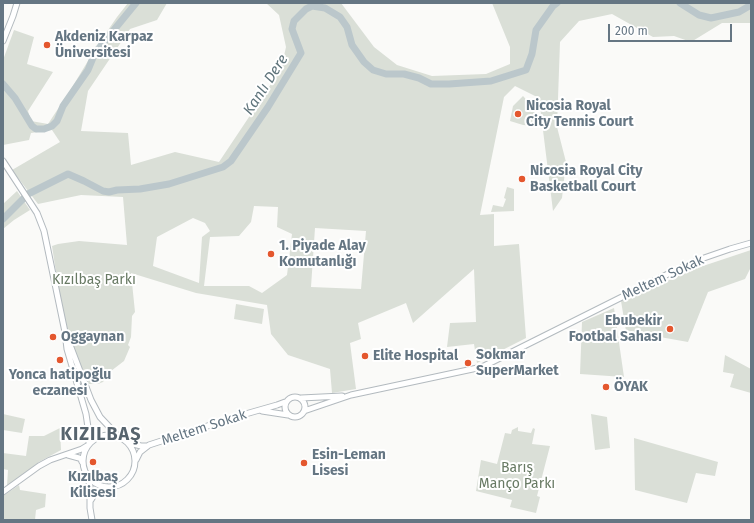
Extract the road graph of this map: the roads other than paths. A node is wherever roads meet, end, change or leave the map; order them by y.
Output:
1 (17, 3) edge
2 (3, 41) edge
3 (3, 161) edge
4 (751, 243) edge
5 (65, 332) junction
6 (351, 395) junction
7 (301, 398) junction
8 (285, 402) junction
9 (259, 410) junction
10 (304, 411) junction
11 (288, 415) junction
12 (117, 435) junction
13 (128, 443) junction
14 (88, 444) junction
15 (149, 445) junction
16 (67, 455) junction
17 (136, 460) junction
18 (82, 462) junction
19 (88, 478) junction
20 (107, 487) junction
21 (3, 492) edge
22 (90, 503) junction
23 (92, 520) edge

1 - 2 main road
3 - 5 main road
4 - 6 main road, Meltem Sokak
5 - 12 main road
5 - 14 main road
6 - 7 main road, Meltem Sokak
6 - 10 main road, Meltem Sokak
7 - 8 main road
7 - 10 main road
8 - 9 main road, Meltem Sokak
8 - 11 main road
9 - 11 main road, Meltem Sokak
9 - 15 main road, Meltem Sokak
10 - 11 main road
12 - 13 main road
12 - 14 main road
13 - 15 main road, Meltem Sokak
13 - 17 main road
14 - 16 main road
14 - 18 main road
15 - 17 main road, Meltem Sokak
16 - 18 main road
16 - 21 main road
17 - 20 main road
18 - 19 main road
19 - 20 main road
19 - 22 main road
20 - 22 main road
22 - 23 main road

